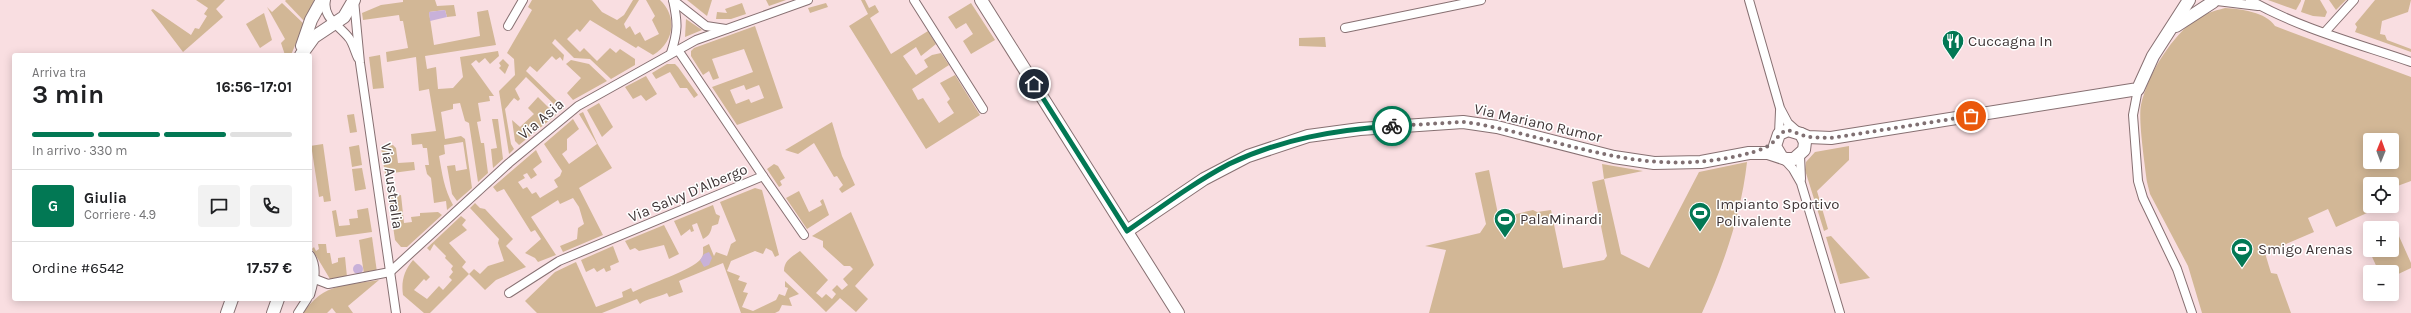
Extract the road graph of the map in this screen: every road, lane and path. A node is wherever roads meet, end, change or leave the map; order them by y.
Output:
1 (322, 0) edge
2 (326, 0) edge
3 (354, 0) edge
4 (523, 0) edge
5 (673, 0) edge
6 (808, 0) edge
7 (914, 0) edge
8 (981, 0) edge
9 (1481, 0) edge
10 (1749, 0) edge
11 (2189, 0) edge
12 (2250, 0) edge
13 (2354, 0) edge
14 (2213, 1) edge
15 (2262, 7) junction
16 (335, 24) junction
17 (508, 26) dead end
18 (1345, 28) dead end
19 (727, 29) junction
20 (2172, 29) junction
21 (2325, 32) junction
22 (346, 35) junction
23 (314, 37) junction
24 (674, 52) junction
25 (301, 53) edge
26 (302, 53) edge
27 (2411, 62) edge
28 (360, 63) junction
29 (2138, 89) junction
30 (1780, 108) junction
31 (983, 109) dead end
32 (1799, 133) junction
33 (1778, 136) junction
34 (1831, 138) junction
35 (1749, 153) junction
36 (1801, 155) junction
37 (1782, 157) junction
38 (764, 176) junction
39 (1801, 183) junction
40 (1127, 231) junction
41 (804, 235) dead end
42 (312, 258) edge
43 (390, 272) junction
44 (312, 278) edge
45 (509, 293) dead end
46 (231, 301) edge
47 (277, 301) edge
48 (307, 301) edge
49 (227, 313) edge
50 (274, 313) edge
51 (298, 313) edge
52 (396, 313) edge
53 (1178, 313) edge
54 (1840, 313) edge
55 (2192, 313) edge

1 - 25 street
2 - 16 street
3 - 16 street
3 - 28 street, Via Australia
4 - 17 street
5 - 19 street
5 - 24 street
6 - 19 street, Via Asia
7 - 31 street
8 - 40 street
9 - 18 street
10 - 30 street
11 - 20 street
12 - 15 street
13 - 21 street
14 - 15 street
14 - 20 street
15 - 21 street
16 - 22 street
16 - 23 street
19 - 24 street, Via Asia
20 - 29 street
21 - 27 street
22 - 23 street
22 - 28 street
23 - 26 street
24 - 38 street, Via Salvy D'Albergo
24 - 43 street, Via Asia
28 - 43 street, Via Australia
29 - 34 street
29 - 55 street
30 - 32 street
30 - 33 street
32 - 33 street
32 - 34 street
32 - 36 street
33 - 35 street
33 - 37 street
34 - 36 street
35 - 37 street
35 - 40 street, Via Mariano Rumor
36 - 37 street
36 - 39 street
37 - 39 street
38 - 41 street
38 - 45 street, Via Salvy D'Albergo
39 - 54 street
40 - 53 street
42 - 44 street
43 - 44 street
43 - 52 street, Via Australia
46 - 49 street
47 - 50 street
48 - 51 street

